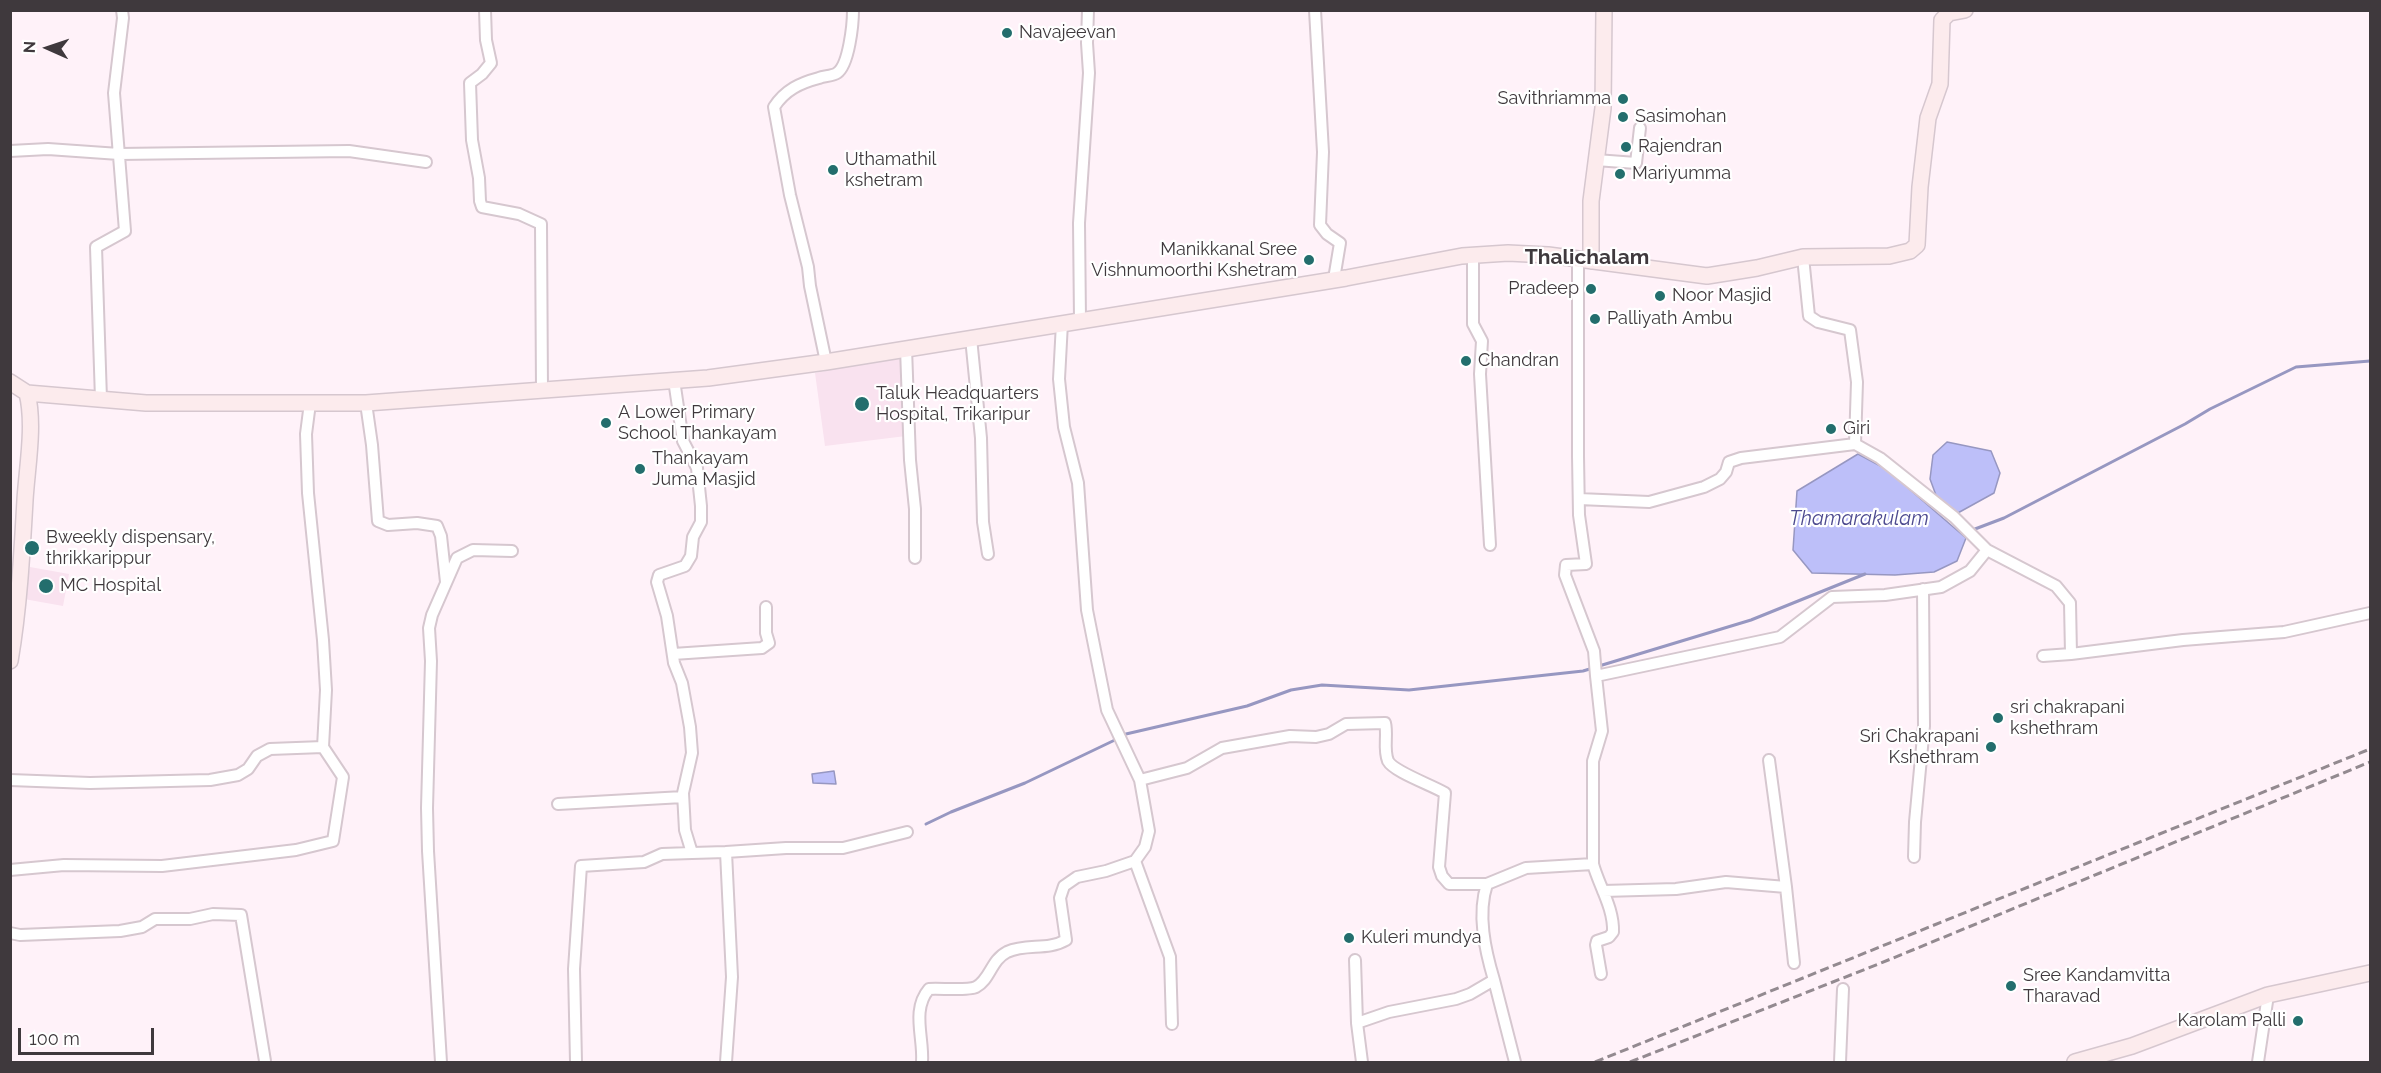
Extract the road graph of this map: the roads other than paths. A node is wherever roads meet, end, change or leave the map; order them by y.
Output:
1 (122, 10) edge
2 (485, 10) edge
3 (853, 10) edge
4 (1088, 10) edge
5 (1315, 10) edge
6 (1604, 10) edge
7 (1965, 10) edge
8 (1944, 13) edge
9 (1640, 128) dead end
10 (10, 151) edge
11 (119, 154) junction
12 (1596, 159) junction
13 (426, 162) dead end
14 (1473, 255) junction
15 (1803, 257) junction
16 (1584, 260) junction
17 (1334, 279) junction
18 (1080, 320) junction
19 (1062, 323) junction
20 (971, 338) junction
21 (906, 348) junction
22 (826, 362) junction
23 (674, 380) junction
24 (10, 382) edge
25 (542, 391) junction
26 (27, 393) junction
27 (101, 399) junction
28 (310, 403) junction
29 (366, 403) junction
30 (1855, 444) junction
31 (1579, 499) junction
32 (1490, 545) dead end
33 (512, 550) dead end
34 (1987, 550) junction
35 (988, 554) dead end
36 (915, 558) dead end
37 (16, 560) edge
38 (446, 586) junction
39 (1923, 589) junction
40 (766, 607) dead end
41 (2370, 613) edge
42 (673, 654) junction
43 (2071, 654) junction
44 (2043, 656) dead end
45 (10, 662) edge
46 (1596, 671) junction
47 (323, 747) junction
48 (1769, 760) dead end
49 (10, 780) edge
50 (1140, 780) junction
51 (683, 797) junction
52 (558, 804) dead end
53 (907, 832) dead end
54 (726, 852) junction
55 (692, 853) junction
56 (1914, 857) dead end
57 (1135, 861) junction
58 (1593, 864) junction
59 (10, 870) edge
60 (1486, 884) junction
61 (1786, 887) junction
62 (1603, 891) junction
63 (10, 933) edge
64 (1355, 960) dead end
65 (1794, 963) dead end
66 (2370, 973) edge
67 (1602, 974) dead end
68 (1494, 980) junction
69 (1843, 989) dead end
70 (2268, 995) junction
71 (1357, 1023) junction
72 (1172, 1024) dead end
73 (265, 1061) dead end
74 (441, 1062) edge
75 (576, 1062) edge
76 (726, 1062) edge
77 (922, 1062) edge
78 (1362, 1062) edge
79 (1515, 1062) edge
80 (1840, 1062) edge
81 (2076, 1062) edge
82 (2258, 1062) edge

1 - 11 street
2 - 25 street
3 - 22 street
4 - 18 street
5 - 17 street
6 - 12 main road
7 - 8 main road
8 - 15 main road
9 - 12 street
10 - 11 street
11 - 13 street
11 - 27 street
12 - 16 main road
14 - 16 main road
14 - 17 main road
14 - 32 street
15 - 16 main road
15 - 30 street
16 - 31 street
17 - 18 main road
18 - 19 main road
19 - 20 main road
19 - 50 street
20 - 21 main road
20 - 35 street
21 - 22 main road
21 - 36 street
22 - 23 main road
23 - 25 main road
23 - 42 street
24 - 26 main road
25 - 29 main road
26 - 27 main road
26 - 37 main road
27 - 28 main road
28 - 29 main road
28 - 47 street
29 - 38 street
30 - 31 street
30 - 34 street
31 - 46 street
33 - 38 street
34 - 39 street
34 - 43 street
37 - 45 main road
38 - 74 street
39 - 46 street
39 - 56 street
40 - 42 street
41 - 43 street
42 - 51 street
43 - 44 street
46 - 58 street
47 - 49 street
47 - 59 street
48 - 61 street
50 - 57 street
50 - 60 street
51 - 52 street
51 - 55 street
53 - 54 street
54 - 55 street
54 - 76 street
55 - 75 street
57 - 72 street
57 - 77 street
58 - 60 street
58 - 62 street
60 - 68 street
61 - 62 street
61 - 65 street
62 - 67 street
63 - 73 street
64 - 71 street
66 - 70 main road
68 - 71 street
68 - 79 street
69 - 80 street
70 - 81 main road
70 - 82 street
71 - 78 street

